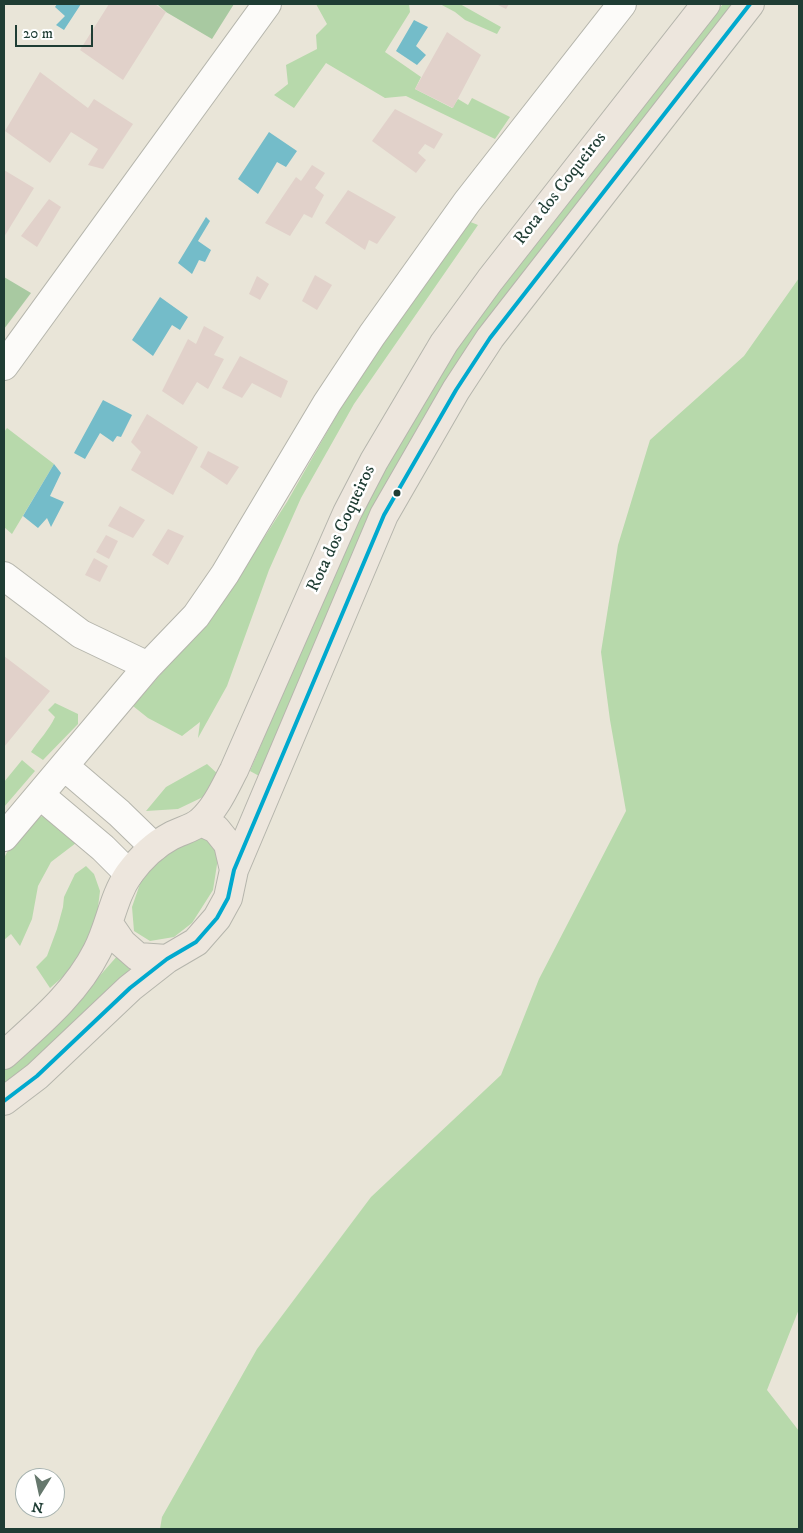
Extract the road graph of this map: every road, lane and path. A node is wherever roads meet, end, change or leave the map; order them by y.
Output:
1 (267, 4) edge
2 (622, 4) edge
3 (706, 4) edge
4 (750, 4) edge
5 (4, 366) edge
6 (4, 576) edge
7 (148, 666) junction
8 (64, 766) junction
9 (40, 795) junction
10 (201, 822) junction
11 (4, 837) edge
12 (154, 847) junction
13 (234, 870) junction
14 (129, 874) junction
15 (109, 924) junction
16 (167, 959) junction
17 (4, 1055) edge
18 (4, 1101) edge

1 - 5 street
2 - 7 street
3 - 10 main road, Rota dos Coqueiros
4 - 13 main road, Rota dos Coqueiros
6 - 7 street
7 - 8 street
8 - 9 street
8 - 12 street
9 - 11 street
9 - 14 street
10 - 12 main road, Rota dos Coqueiros
10 - 13 main road
12 - 14 main road, Rota dos Coqueiros
13 - 16 main road, Rota dos Coqueiros
14 - 15 main road, Rota dos Coqueiros
15 - 16 main road
15 - 17 main road, Rota dos Coqueiros
16 - 18 main road, Rota dos Coqueiros

